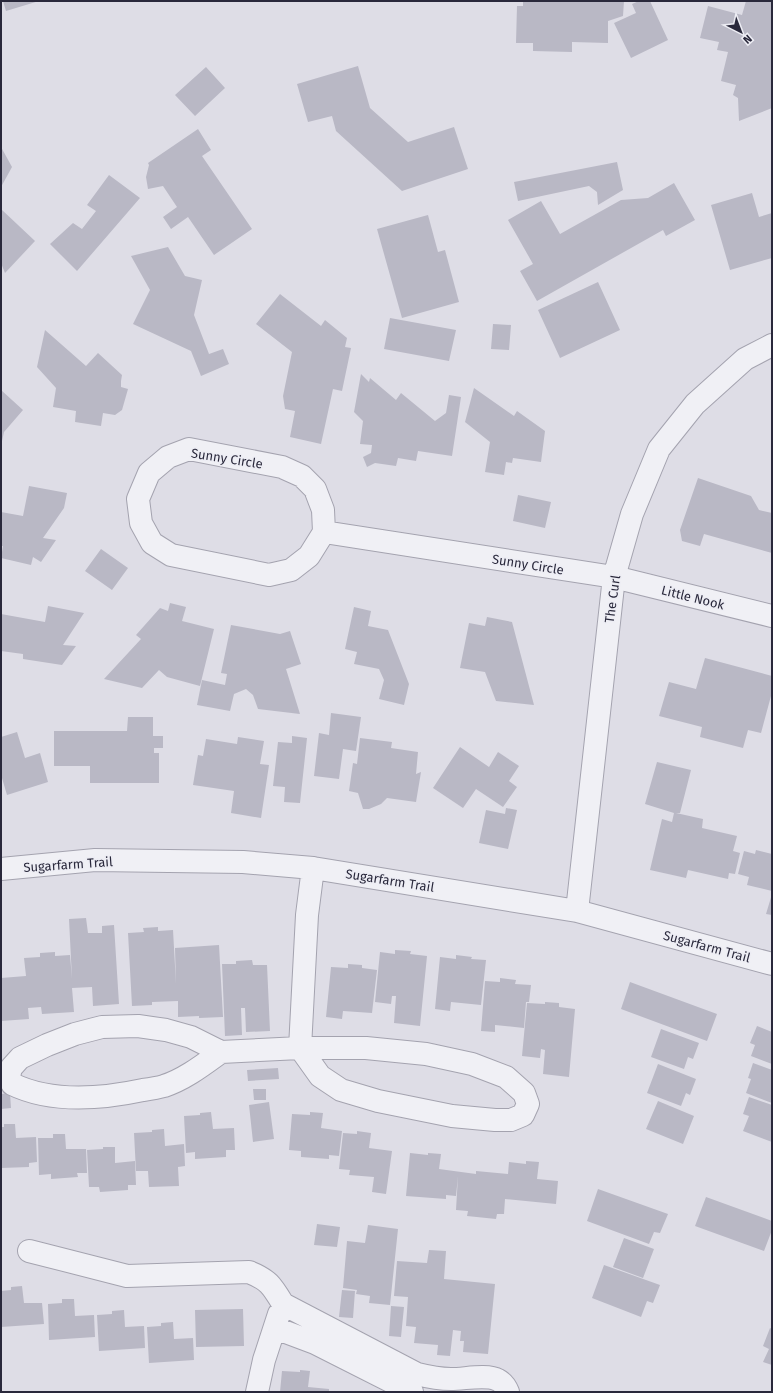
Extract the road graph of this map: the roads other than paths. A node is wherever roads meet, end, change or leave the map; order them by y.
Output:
1 (772, 345) edge
2 (324, 532) junction
3 (614, 577) junction
4 (772, 616) edge
5 (313, 868) junction
6 (1, 869) edge
7 (577, 911) junction
8 (772, 964) edge
9 (300, 1048) junction
10 (221, 1052) junction
11 (29, 1252) dead end
12 (283, 1304) junction
13 (275, 1328) junction
14 (256, 1392) edge
15 (412, 1392) edge
16 (508, 1392) edge

1 - 3 street, The Curl
2 - 2 street, Sunny Circle
2 - 3 street, Sunny Circle
3 - 4 street, Little Nook
3 - 7 street, The Curl
5 - 6 street, Sugarfarm Trail
5 - 7 street, Sugarfarm Trail
5 - 9 street
7 - 8 street, Sugarfarm Trail
9 - 9 street
9 - 10 street
10 - 10 street
11 - 12 street
12 - 13 street
12 - 16 street
13 - 14 street
13 - 15 street

